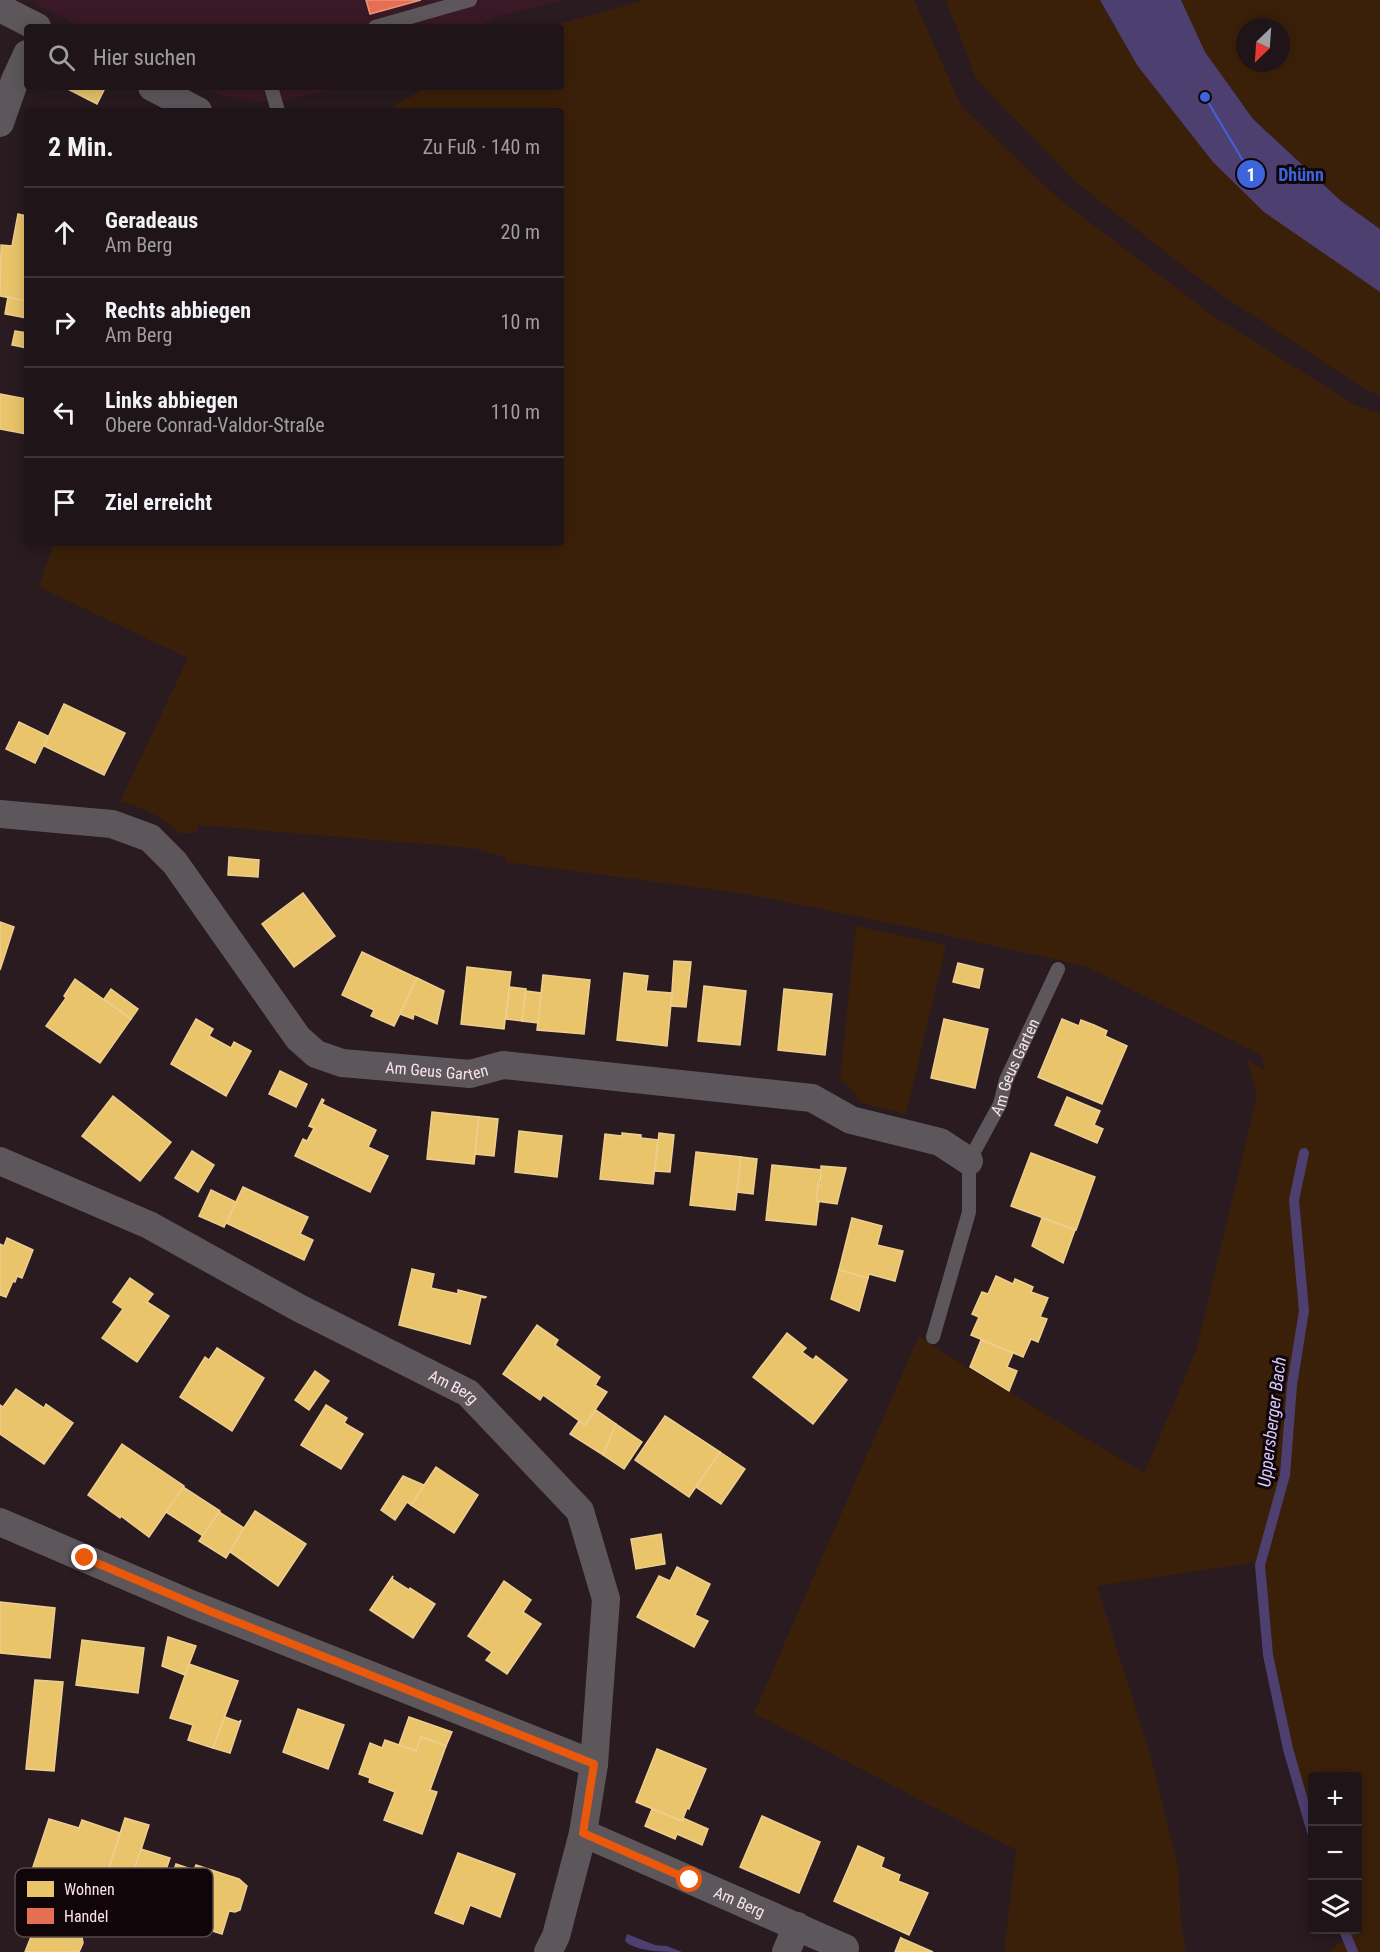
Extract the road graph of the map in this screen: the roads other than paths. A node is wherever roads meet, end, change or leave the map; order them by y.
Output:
1 (470, 0) edge
2 (0, 8) edge
3 (31, 24) edge
4 (386, 24) edge
5 (24, 60) edge
6 (158, 90) edge
7 (272, 90) edge
8 (192, 108) edge
9 (277, 108) edge
10 (0, 123) edge
11 (0, 814) edge
12 (1058, 969) dead end
13 (0, 1161) edge
14 (969, 1161) junction
15 (933, 1337) dead end
16 (0, 1522) edge
17 (594, 1764) junction
18 (583, 1833) junction
19 (791, 1939) edge
20 (845, 1948) dead end
21 (548, 1952) edge

1 - 4 lane
2 - 3 street
5 - 10 street
6 - 8 street
7 - 9 lane
11 - 14 street, Am Geus Garten
12 - 14 lane, Am Geus Garten
13 - 17 street, Am Berg
14 - 15 lane, Am Geus Garten
16 - 17 street
17 - 18 street, Am Berg
18 - 19 street, Am Berg
18 - 21 street, Am Berg
19 - 20 street, Am Berg

